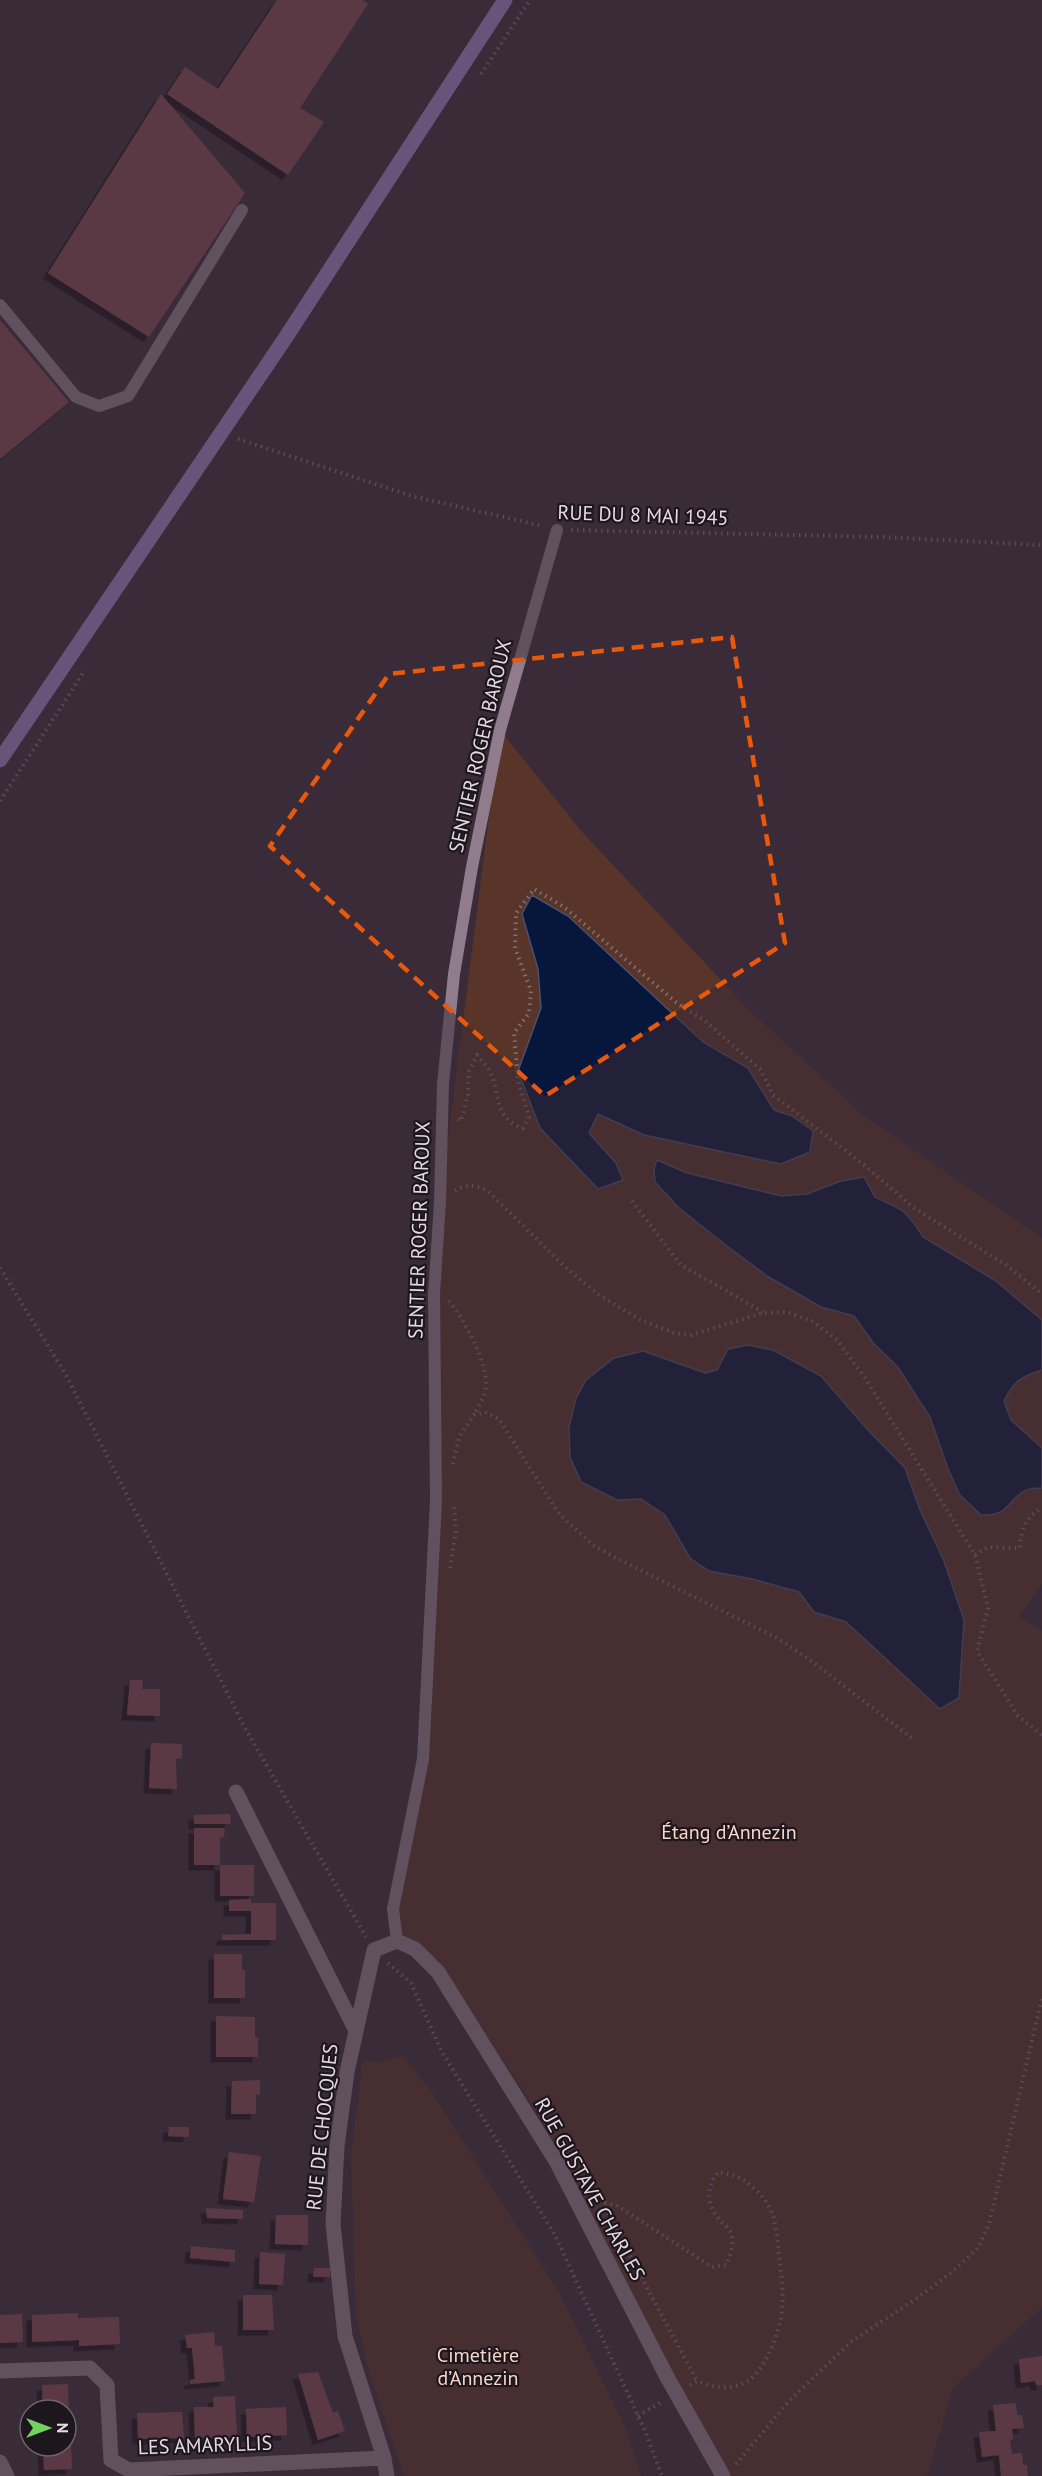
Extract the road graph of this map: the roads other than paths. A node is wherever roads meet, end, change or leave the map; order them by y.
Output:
1 (505, 0) edge
2 (242, 210) dead end
3 (0, 305) edge
4 (557, 530) road end
5 (0, 760) edge
6 (236, 1792) dead end
7 (397, 1941) junction
8 (355, 2029) junction
9 (0, 2371) edge
10 (384, 2458) junction
11 (0, 2462) edge
12 (729, 2472) edge
13 (7, 2476) edge
14 (387, 2476) edge

1 - 5 main road
2 - 3 lane
4 - 7 lane, SENTIER ROGER BAROUX
6 - 8 street, RUE DE CHOCQUES
7 - 8 street, RUE DE CHOCQUES
7 - 12 street, RUE GUSTAVE CHARLES
8 - 10 street, RUE DE CHOCQUES
9 - 10 street, LES AMARYLLIS
10 - 14 street, RUE DE CHOCQUES
11 - 13 street

